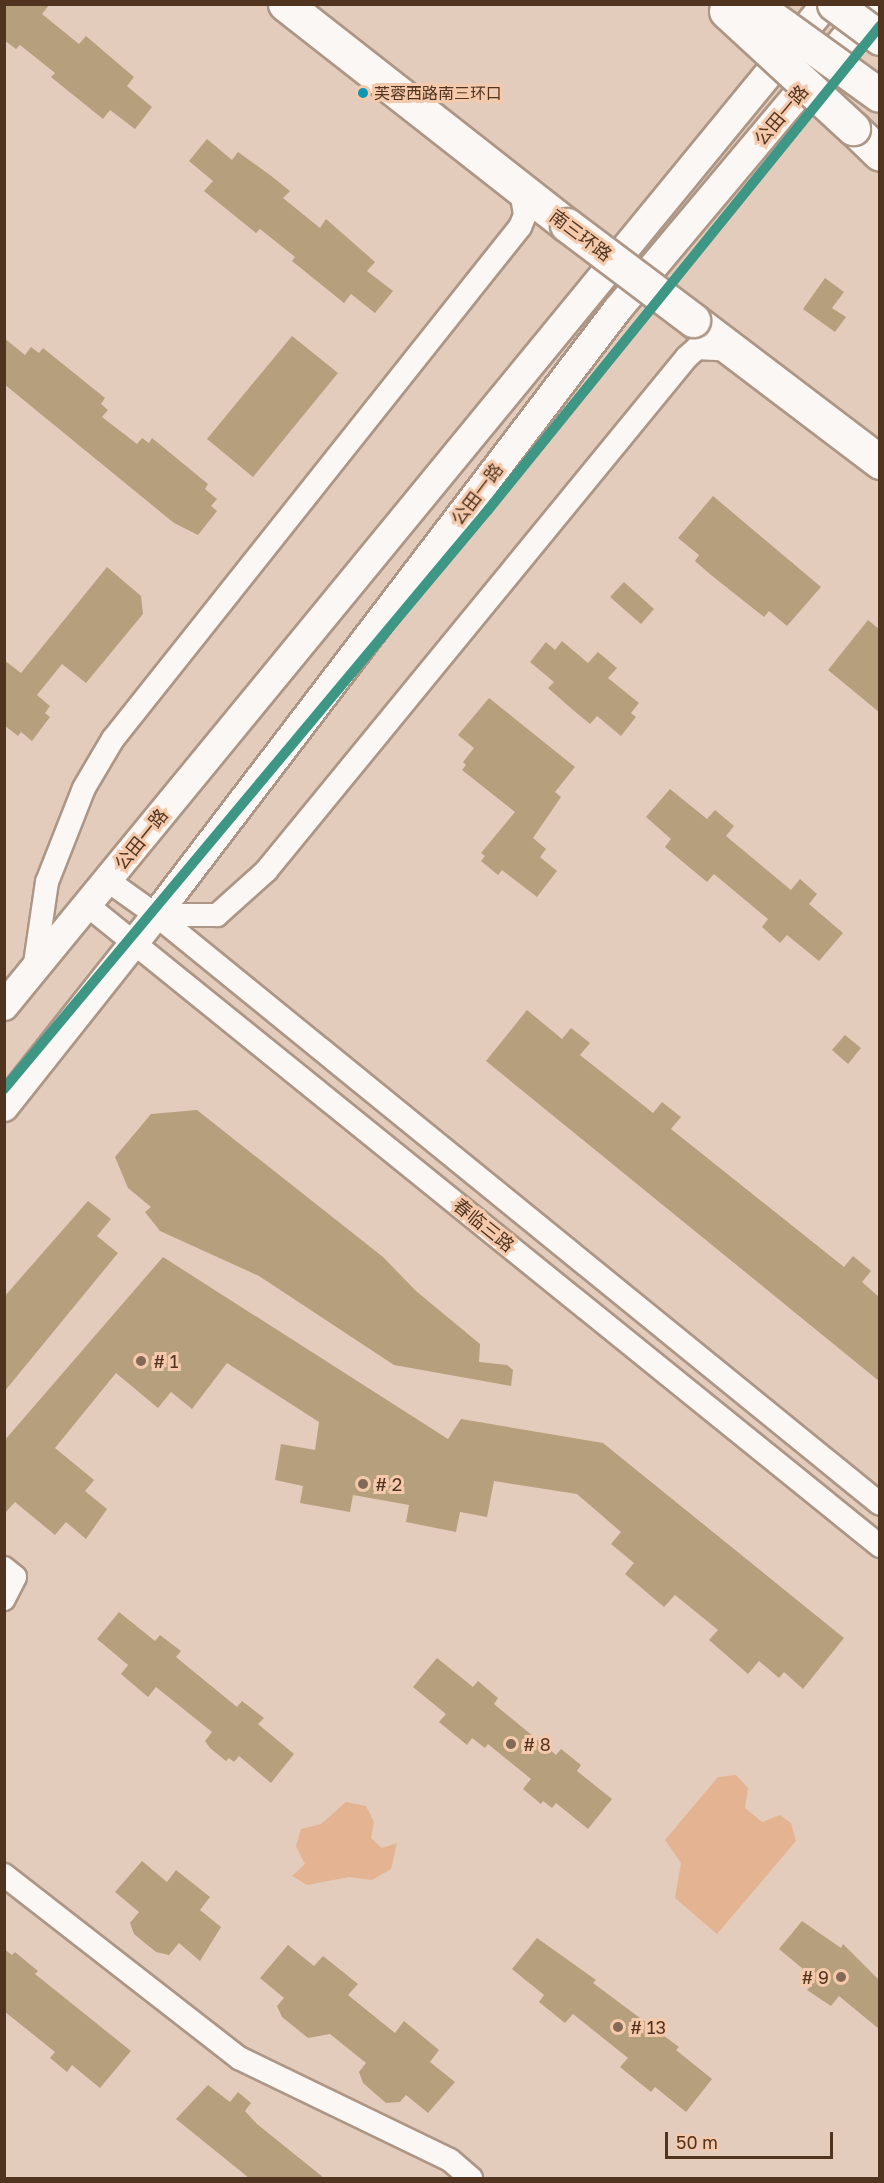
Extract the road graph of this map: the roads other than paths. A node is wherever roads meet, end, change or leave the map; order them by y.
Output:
1 (285, 4) edge
2 (826, 4) edge
3 (834, 4) edge
4 (874, 4) edge
5 (733, 7) edge
6 (879, 38) edge
7 (879, 95) edge
8 (879, 154) edge
9 (521, 189) junction
10 (731, 350) junction
11 (879, 462) edge
12 (107, 880) junction
13 (87, 905) junction
14 (156, 915) junction
15 (135, 943) junction
16 (34, 970) junction
17 (4, 1006) edge
18 (4, 1107) edge
19 (879, 1504) edge
20 (879, 1546) edge
21 (4, 1568) edge
22 (4, 1599) edge
23 (4, 1875) edge
24 (471, 2178) edge

1 - 9 highway, 南三环路
2 - 12 main road, 公田一路
3 - 6 highway, bridge
4 - 14 main road, 公田一路
5 - 7 highway, bridge
5 - 8 highway, bridge
9 - 10 highway, 南三环路, bridge
9 - 16 street
10 - 11 highway, 南三环路
10 - 14 street
12 - 13 main road, 公田一路
12 - 14 street, 春临三路
13 - 15 street, 春临三路
13 - 16 main road, 公田一路
14 - 15 main road, 公田一路
14 - 19 street, 春临三路
15 - 18 main road, 公田一路
15 - 20 street, 春临三路
16 - 17 main road, 公田一路
21 - 22 street
23 - 24 street

